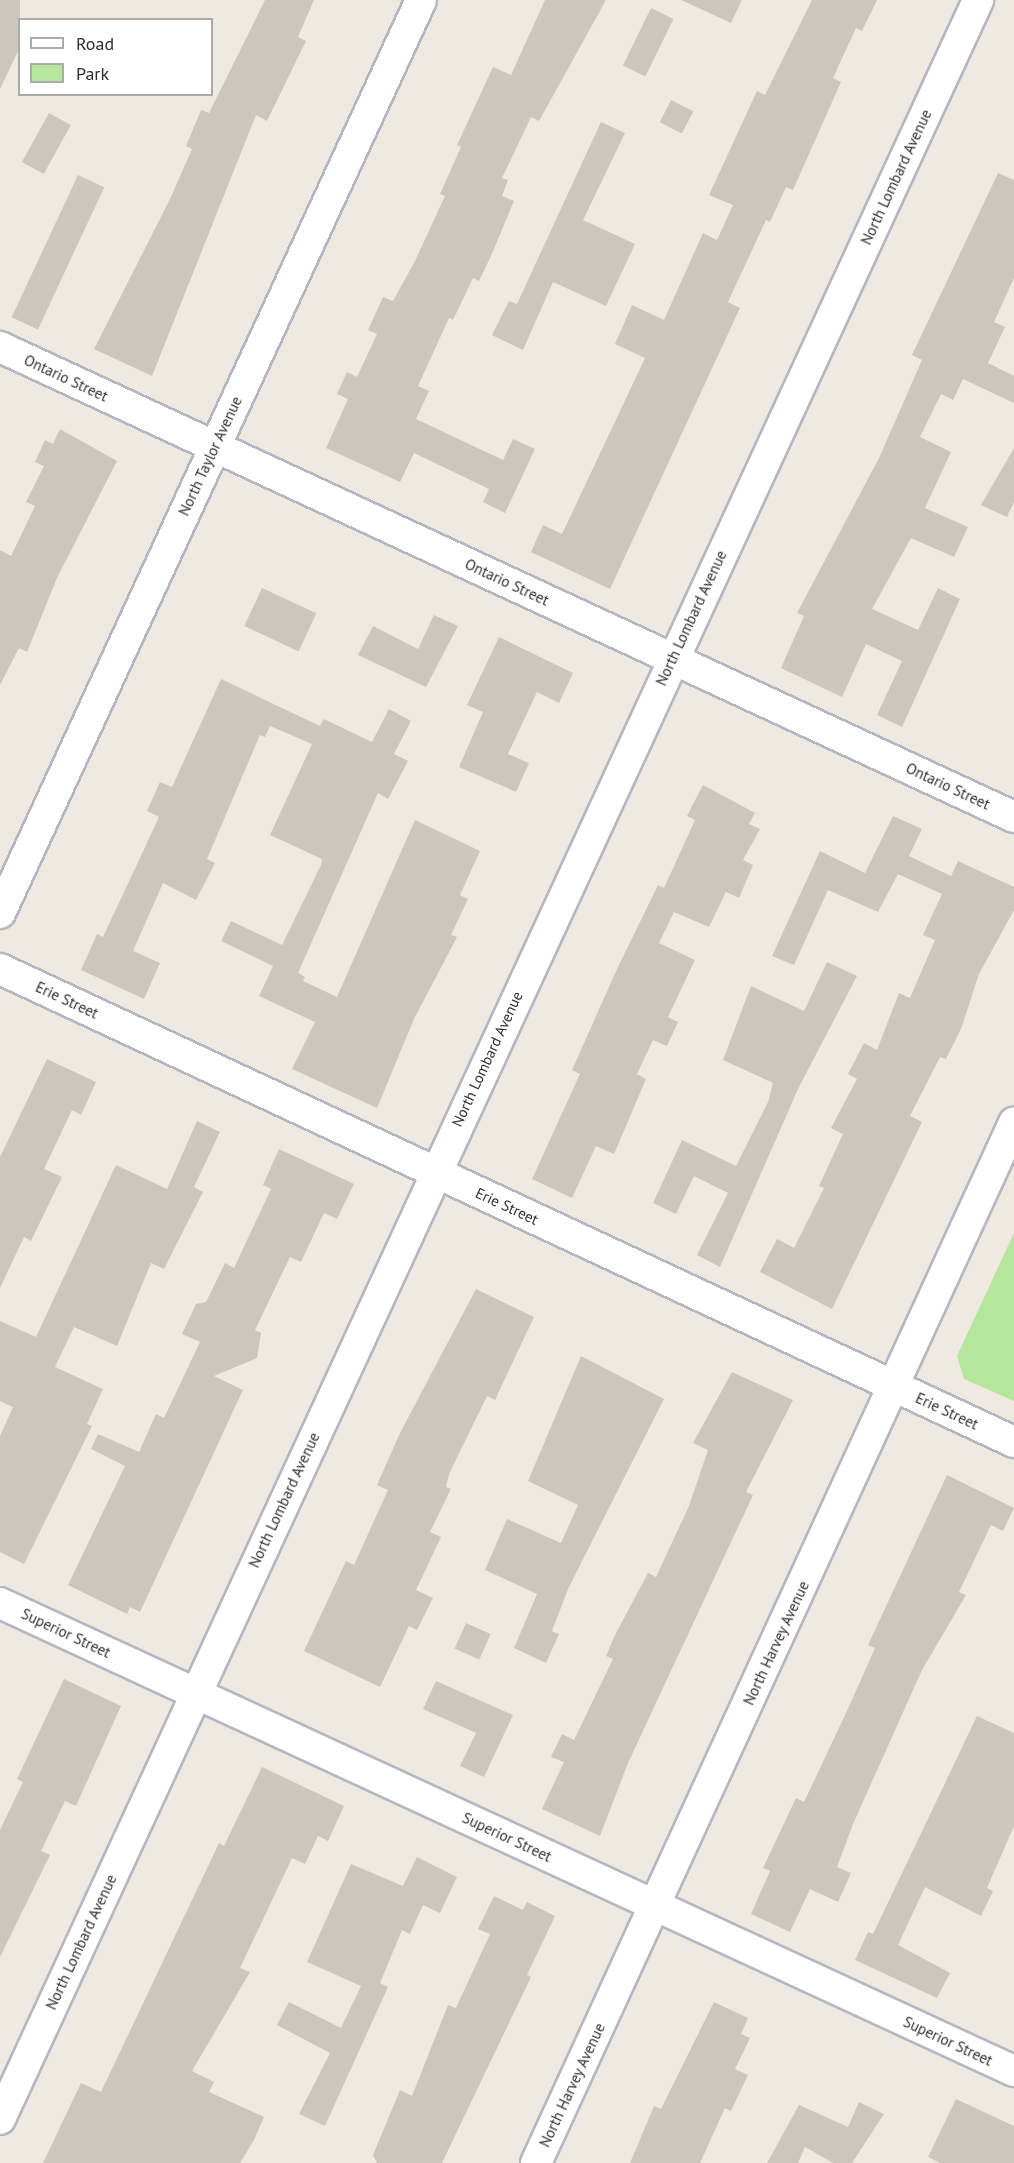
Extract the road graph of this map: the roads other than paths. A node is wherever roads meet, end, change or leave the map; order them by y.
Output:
1 (421, 0) edge
2 (978, 0) edge
3 (0, 347) edge
4 (215, 446) junction
5 (672, 658) junction
6 (1014, 817) edge
7 (0, 913) edge
8 (0, 969) edge
9 (1014, 1123) edge
10 (434, 1172) junction
11 (894, 1386) junction
12 (1014, 1442) edge
13 (0, 1603) edge
14 (196, 1693) junction
15 (655, 1905) junction
16 (1014, 2071) edge
17 (0, 2119) edge
18 (536, 2163) edge

1 - 4 street, North Taylor Avenue
2 - 5 street, North Lombard Avenue
3 - 4 street, Ontario Street
4 - 5 street, Ontario Street
4 - 7 street, North Taylor Avenue
5 - 6 street, Ontario Street
5 - 10 street, North Lombard Avenue
8 - 10 street, Erie Street
9 - 11 street, North Harvey Avenue
10 - 11 street, Erie Street
10 - 14 street, North Lombard Avenue
11 - 12 street, Erie Street
11 - 15 street, North Harvey Avenue
13 - 14 street, Superior Street
14 - 15 street, Superior Street
14 - 17 street, North Lombard Avenue
15 - 16 street, Superior Street
15 - 18 street, North Harvey Avenue

